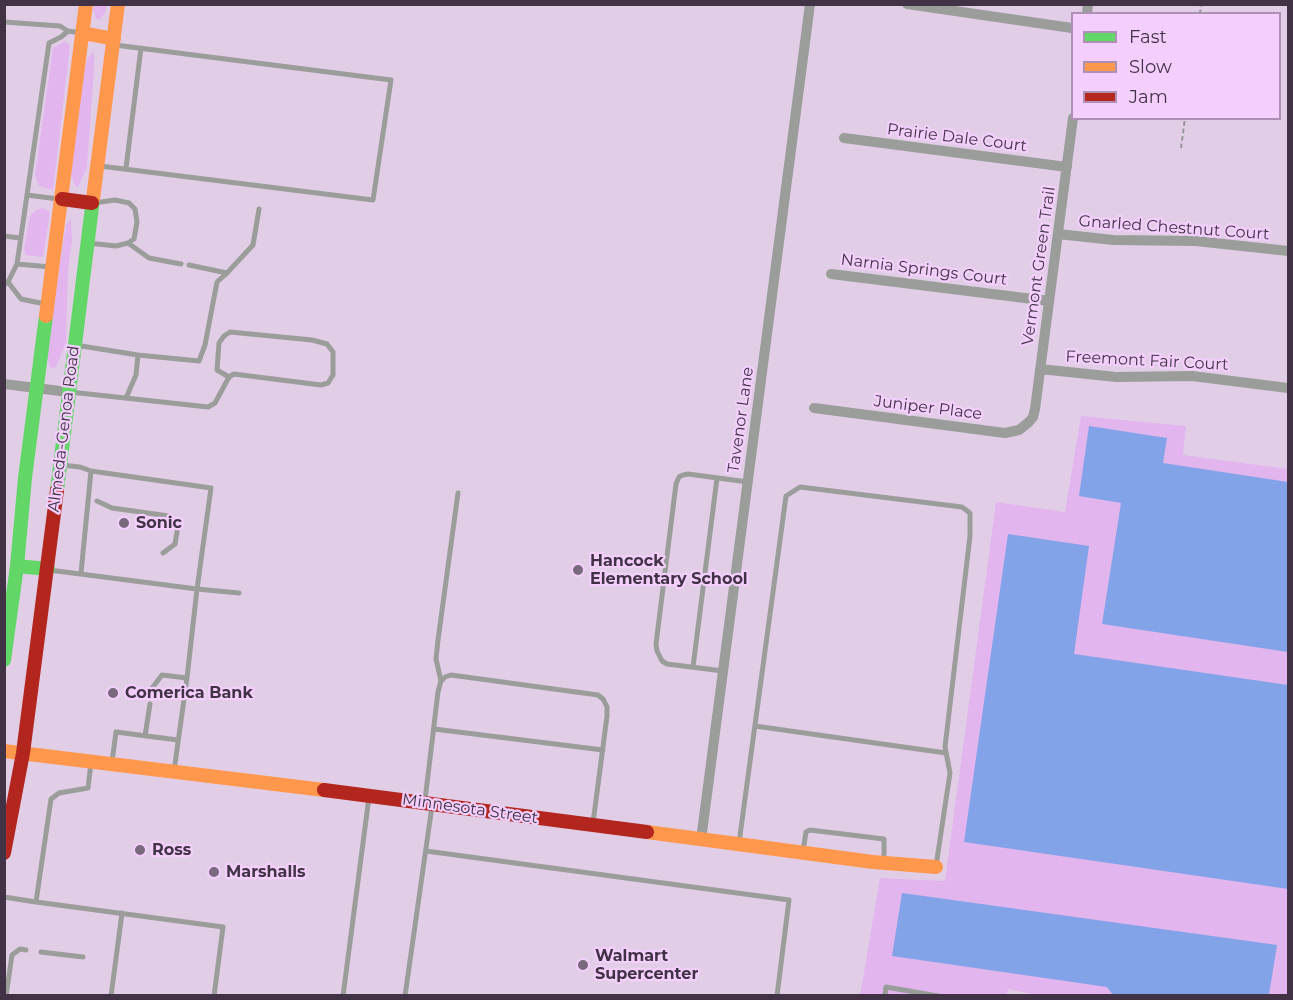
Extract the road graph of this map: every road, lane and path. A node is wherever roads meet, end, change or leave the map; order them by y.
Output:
1 (86, 4) edge
2 (118, 4) edge
3 (810, 4) edge
4 (907, 4) edge
5 (4, 22) edge
6 (1071, 28) edge
7 (68, 31) junction
8 (83, 33) junction
9 (114, 42) junction
10 (141, 48) junction
11 (1073, 120) edge
12 (1185, 120) edge
13 (844, 138) dead end
14 (1181, 148) dead end
15 (97, 165) junction
16 (1067, 167) junction
17 (126, 168) junction
18 (27, 195) junction
19 (62, 200) junction
20 (92, 203) junction
21 (259, 209) dead end
22 (1058, 234) junction
23 (4, 236) edge
24 (20, 238) junction
25 (87, 243) junction
26 (128, 243) junction
27 (1288, 251) edge
28 (17, 264) junction
29 (181, 264) dead end
30 (189, 265) dead end
31 (53, 267) junction
32 (227, 273) junction
33 (831, 274) dead end
34 (7, 283) edge
35 (1049, 301) junction
36 (48, 304) junction
37 (74, 345) junction
38 (138, 355) junction
39 (1040, 369) junction
40 (229, 377) junction
41 (4, 384) edge
42 (37, 388) junction
43 (1288, 388) edge
44 (68, 392) junction
45 (126, 398) junction
46 (814, 408) dead end
47 (1033, 417) joint
48 (59, 465) junction
49 (91, 471) junction
50 (717, 478) junction
51 (748, 482) junction
52 (458, 493) dead end
53 (97, 501) dead end
54 (163, 553) dead end
55 (14, 565) junction
56 (48, 569) junction
57 (81, 573) junction
58 (197, 589) junction
59 (239, 593) dead end
60 (8, 605) edge
61 (4, 660) edge
62 (693, 667) junction
63 (723, 671) junction
64 (187, 678) junction
65 (441, 681) junction
66 (152, 688) dead end
67 (150, 704) dead end
68 (755, 726) junction
69 (434, 729) junction
70 (145, 736) junction
71 (178, 740) junction
72 (603, 750) junction
73 (4, 751) edge
74 (23, 753) junction
75 (946, 753) junction
76 (91, 761) junction
77 (112, 764) junction
78 (174, 772) junction
79 (369, 795) junction
80 (429, 803) junction
81 (593, 825) junction
82 (701, 840) junction
83 (739, 845) junction
84 (426, 851) junction
85 (4, 853) edge
86 (802, 853) junction
87 (884, 863) junction
88 (936, 867) joint
89 (4, 897) edge
90 (36, 902) junction
91 (122, 913) junction
92 (26, 950) dead end
93 (42, 952) dead end
94 (83, 957) dead end
95 (6, 996) edge
96 (111, 996) edge
97 (214, 996) edge
98 (343, 996) edge
99 (405, 996) edge
100 (777, 996) edge
101 (885, 996) edge
102 (938, 996) edge

1 - 8 main road, Almeda-Genoa Road
2 - 9 main road, Almeda-Genoa Road
3 - 51 street, Tavenor Lane
4 - 6 street
5 - 7 lane
7 - 8 lane
7 - 18 lane
8 - 9 main road
8 - 19 main road, Almeda-Genoa Road
9 - 10 lane
9 - 15 main road, Almeda-Genoa Road
10 - 17 lane
10 - 17 lane
11 - 16 street, Vermont Green Trail
12 - 14 path
13 - 16 street, Prairie Dale Court
15 - 17 lane
15 - 20 main road, Almeda-Genoa Road
16 - 22 street, Vermont Green Trail
18 - 19 lane
18 - 24 lane
19 - 20 main road
19 - 31 main road, Almeda-Genoa Road
20 - 25 main road, Almeda-Genoa Road
20 - 26 lane
21 - 32 lane
22 - 27 street, Gnarled Chestnut Court
22 - 35 street, Vermont Green Trail
23 - 24 lane
24 - 28 lane
25 - 26 lane
25 - 37 main road, Almeda-Genoa Road
26 - 29 lane
28 - 31 lane
28 - 34 lane
30 - 32 lane
31 - 36 main road, Almeda-Genoa Road
32 - 38 lane
33 - 35 street, Narnia Springs Court
34 - 36 lane
35 - 39 street, Vermont Green Trail
36 - 42 main road, Almeda-Genoa Road
37 - 38 lane
37 - 44 main road, Almeda-Genoa Road
38 - 45 lane
39 - 43 street, Freemont Fair Court
39 - 47 street, Vermont Green Trail
40 - 40 lane
40 - 45 lane
41 - 42 street
42 - 44 street
42 - 55 main road, Almeda-Genoa Road
44 - 45 lane
44 - 48 main road, Almeda-Genoa Road
46 - 47 street, Juniper Place
48 - 49 lane
48 - 56 main road, Almeda-Genoa Road
49 - 57 lane
49 - 58 lane
50 - 51 lane
50 - 62 lane
50 - 62 lane
51 - 63 street, Tavenor Lane
52 - 65 lane
53 - 54 lane
55 - 56 main road
55 - 60 main road, Almeda-Genoa Road
56 - 57 lane
56 - 74 main road, Almeda-Genoa Road
57 - 58 lane
58 - 59 lane
58 - 64 lane
60 - 61 main road, Almeda-Genoa Road
62 - 63 lane
63 - 82 street, Tavenor Lane
64 - 66 lane
64 - 71 lane
65 - 69 lane
65 - 72 lane
67 - 70 lane
68 - 75 lane
68 - 75 lane
68 - 83 lane
69 - 72 lane
69 - 80 lane
70 - 71 lane
70 - 77 lane
71 - 78 lane
72 - 81 lane
73 - 74 main road, Minnesota Street
74 - 76 main road, Minnesota Street
74 - 85 main road, Almeda-Genoa Road
75 - 88 lane
76 - 77 main road, Minnesota Street
76 - 90 lane
77 - 78 main road, Minnesota Street
78 - 79 main road, Minnesota Street
79 - 80 main road, Minnesota Street
79 - 98 lane
80 - 81 main road, Minnesota Street
80 - 84 lane
81 - 82 main road, Minnesota Street
82 - 83 main road, Minnesota Street
83 - 86 main road, Minnesota Street
84 - 99 lane
84 - 100 lane
86 - 87 main road, Minnesota Street
86 - 87 lane
87 - 88 main road, Minnesota Street
89 - 90 lane
90 - 91 lane
91 - 96 lane
91 - 97 lane
92 - 95 lane
93 - 94 lane
101 - 102 lane

